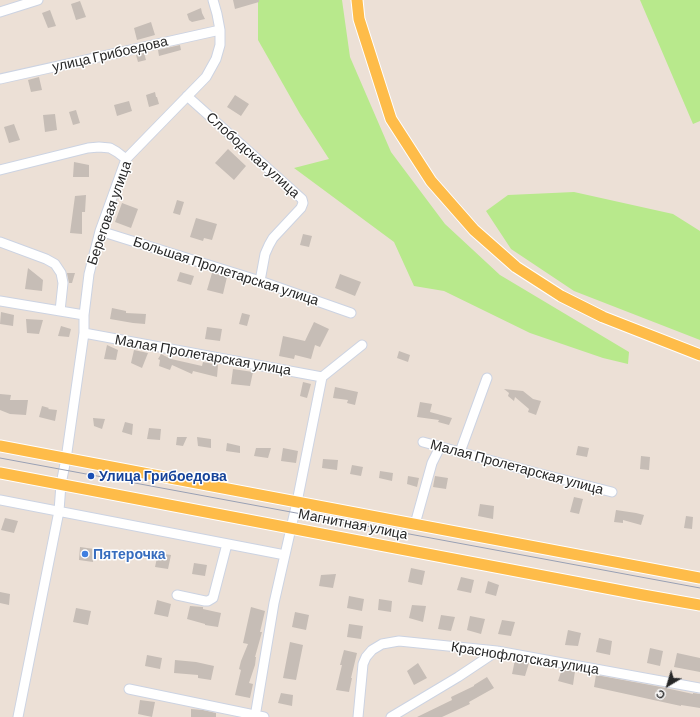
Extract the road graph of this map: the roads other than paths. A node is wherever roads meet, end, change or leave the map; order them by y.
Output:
1 (38, 0) edge
2 (213, 0) edge
3 (357, 0) edge
4 (0, 12) edge
5 (220, 30) junction
6 (0, 79) edge
7 (187, 96) junction
8 (126, 159) junction
9 (0, 170) edge
10 (100, 231) junction
11 (0, 242) edge
12 (260, 281) junction
13 (0, 301) edge
14 (60, 311) junction
15 (351, 313) dead end
16 (84, 315) junction
17 (84, 333) junction
18 (362, 345) dead end
19 (700, 355) edge
20 (322, 377) junction
21 (487, 378) dead end
22 (423, 442) dead end
23 (0, 446) edge
24 (440, 446) junction
25 (460, 452) junction
26 (66, 459) junction
27 (0, 473) edge
28 (61, 484) junction
29 (612, 492) dead end
30 (0, 500) edge
31 (297, 502) junction
32 (58, 511) junction
33 (415, 524) junction
34 (291, 528) junction
35 (227, 544) junction
36 (285, 555) junction
37 (700, 578) edge
38 (177, 595) dead end
39 (700, 605) edge
40 (497, 651) junction
41 (700, 688) edge
42 (129, 689) dead end
43 (258, 716) edge
44 (18, 717) edge
45 (358, 717) edge
46 (391, 717) edge

1 - 4 street
2 - 5 street, Береговая улица
3 - 19 main road
5 - 6 street, улица Грибоедова
5 - 7 street, Береговая улица
7 - 8 street, Береговая улица
7 - 12 street, Слободская улица
8 - 9 street
8 - 10 street, Береговая улица
10 - 12 street, Большая Пролетарская улица
10 - 16 street, Береговая улица
11 - 14 street
12 - 15 street, Большая Пролетарская улица
13 - 14 street
14 - 16 street
16 - 17 street, Береговая улица
17 - 20 street, Малая Пролетарская улица
17 - 26 street, Береговая улица
18 - 20 street
20 - 31 street
21 - 25 street
22 - 24 street, Малая Пролетарская улица
23 - 26 main road, Магнитная улица
24 - 25 street, Малая Пролетарская улица
24 - 33 street
25 - 29 street, Малая Пролетарская улица
26 - 28 street, Береговая улица
26 - 31 main road, Магнитная улица
27 - 28 main road, Магнитная улица
28 - 32 street, Береговая улица
28 - 34 main road, Магнитная улица
30 - 32 street
31 - 33 main road, Магнитная улица
31 - 34 street
32 - 35 street
32 - 44 street, Береговая улица
33 - 37 main road, Магнитная улица
34 - 36 street
34 - 39 main road, Магнитная улица
35 - 36 street
35 - 38 street
36 - 43 street
40 - 41 street, Краснофлотская улица
40 - 45 street, Краснофлотская улица
40 - 46 street
42 - 43 street

